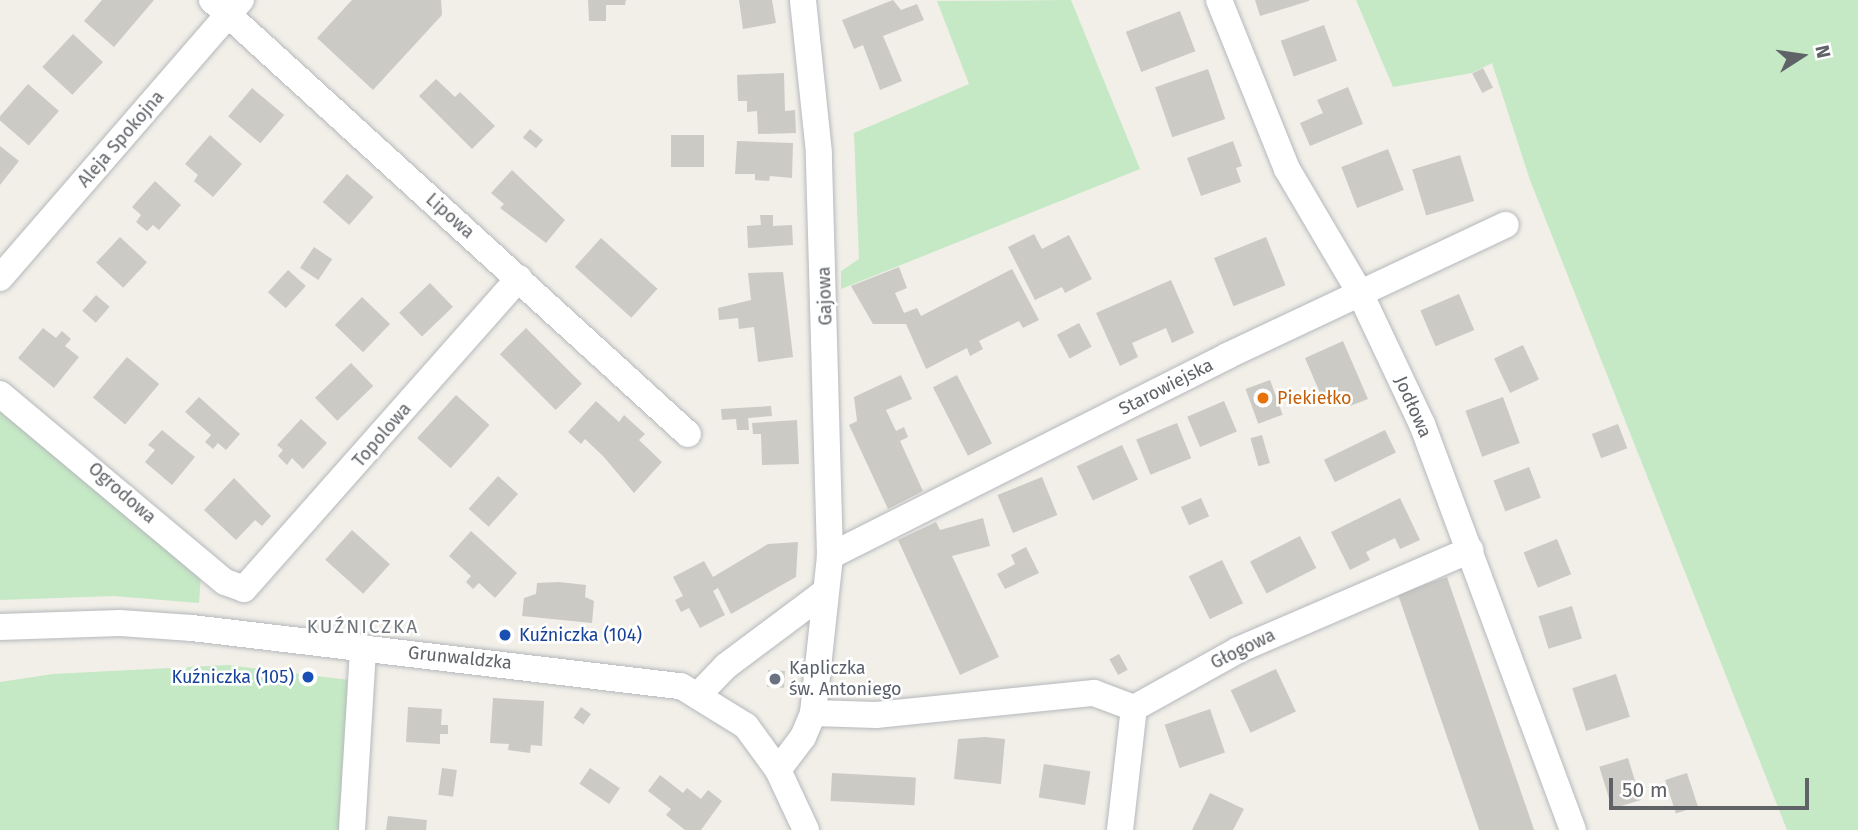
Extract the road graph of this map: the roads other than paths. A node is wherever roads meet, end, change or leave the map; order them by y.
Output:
1 (803, 0) edge
2 (1219, 0) edge
3 (228, 5) edge
4 (1506, 225) dead end
5 (0, 278) edge
6 (519, 278) junction
7 (1360, 293) junction
8 (0, 394) edge
9 (688, 434) dead end
10 (1470, 550) junction
11 (830, 556) junction
12 (244, 589) joint
13 (825, 592) junction
14 (780, 624) junction
15 (0, 627) edge
16 (822, 645) junction
17 (363, 648) junction
18 (699, 694) junction
19 (1134, 708) junction
20 (813, 713) junction
21 (778, 770) junction
22 (352, 830) edge
23 (806, 830) edge
24 (1120, 830) edge
25 (1573, 830) edge

1 - 11 street, Gajowa
2 - 7 street, Jodłowa
3 - 5 street, Aleja Spokojna
3 - 6 street, Lipowa
4 - 7 street, Starowiejska
6 - 9 street, Lipowa
6 - 12 street, Topolowa
7 - 10 street, Jodłowa
7 - 11 street, Starowiejska
8 - 12 street, Ogrodowa
10 - 19 street, Głogowa
10 - 25 street, Jodłowa
11 - 13 street, Gajowa
13 - 14 street
13 - 16 street, Gajowa
14 - 16 street
14 - 18 street
15 - 17 street, Grunwaldzka
16 - 20 street, Gajowa
17 - 18 street, Grunwaldzka
17 - 22 street
18 - 21 street, Grunwaldzka
19 - 20 street
19 - 24 street
20 - 21 street, Gajowa
21 - 23 street, Grunwaldzka

